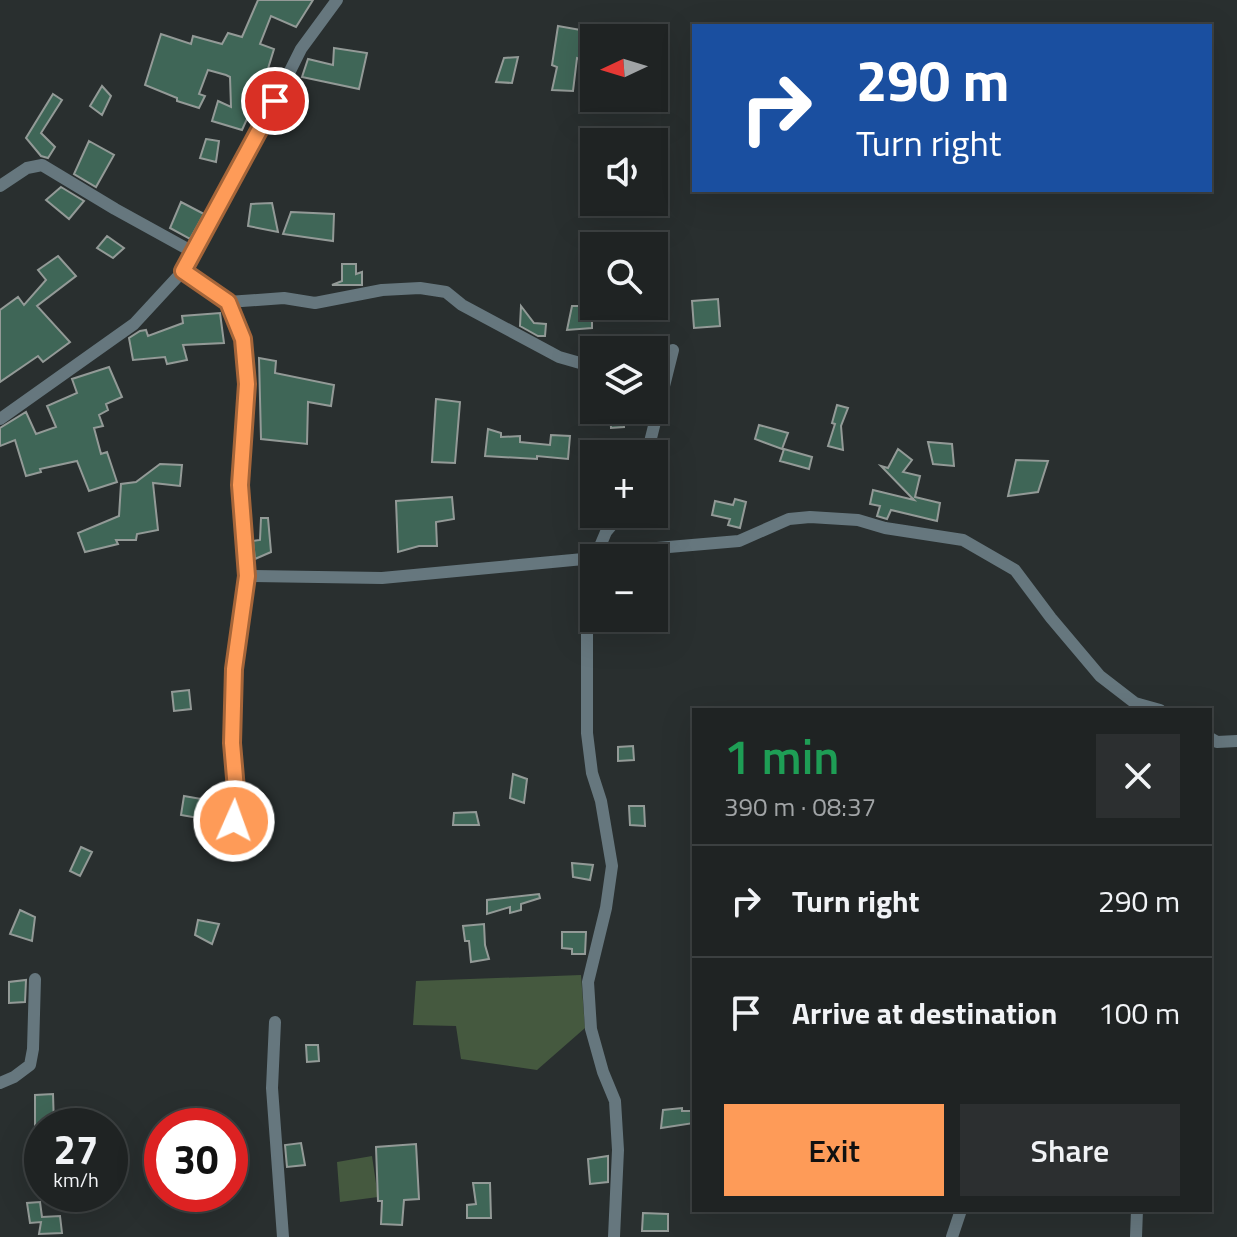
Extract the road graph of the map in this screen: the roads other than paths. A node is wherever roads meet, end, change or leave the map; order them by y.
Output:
1 (337, 0) edge
2 (0, 186) edge
3 (193, 252) junction
4 (183, 271) junction
5 (228, 302) junction
6 (673, 350) dead end
7 (668, 362) edge
8 (580, 363) edge
9 (0, 419) edge
10 (668, 547) edge
11 (580, 560) edge
12 (247, 576) junction
13 (587, 632) edge
14 (1153, 708) edge
15 (1212, 739) edge
16 (1237, 741) edge
17 (234, 821) dead end
18 (35, 979) dead end
19 (275, 1022) dead end
20 (0, 1083) edge
21 (960, 1212) edge
22 (1137, 1212) edge
23 (283, 1237) edge
24 (614, 1237) edge
25 (952, 1237) edge
26 (1136, 1237) edge

1 - 3 street
2 - 3 street
3 - 4 street
4 - 5 street
4 - 9 street
5 - 8 street
5 - 12 street
6 - 7 street
10 - 14 street
11 - 12 street
12 - 17 street
13 - 24 street
15 - 16 street
18 - 20 street
19 - 23 street
21 - 25 street
22 - 26 street

